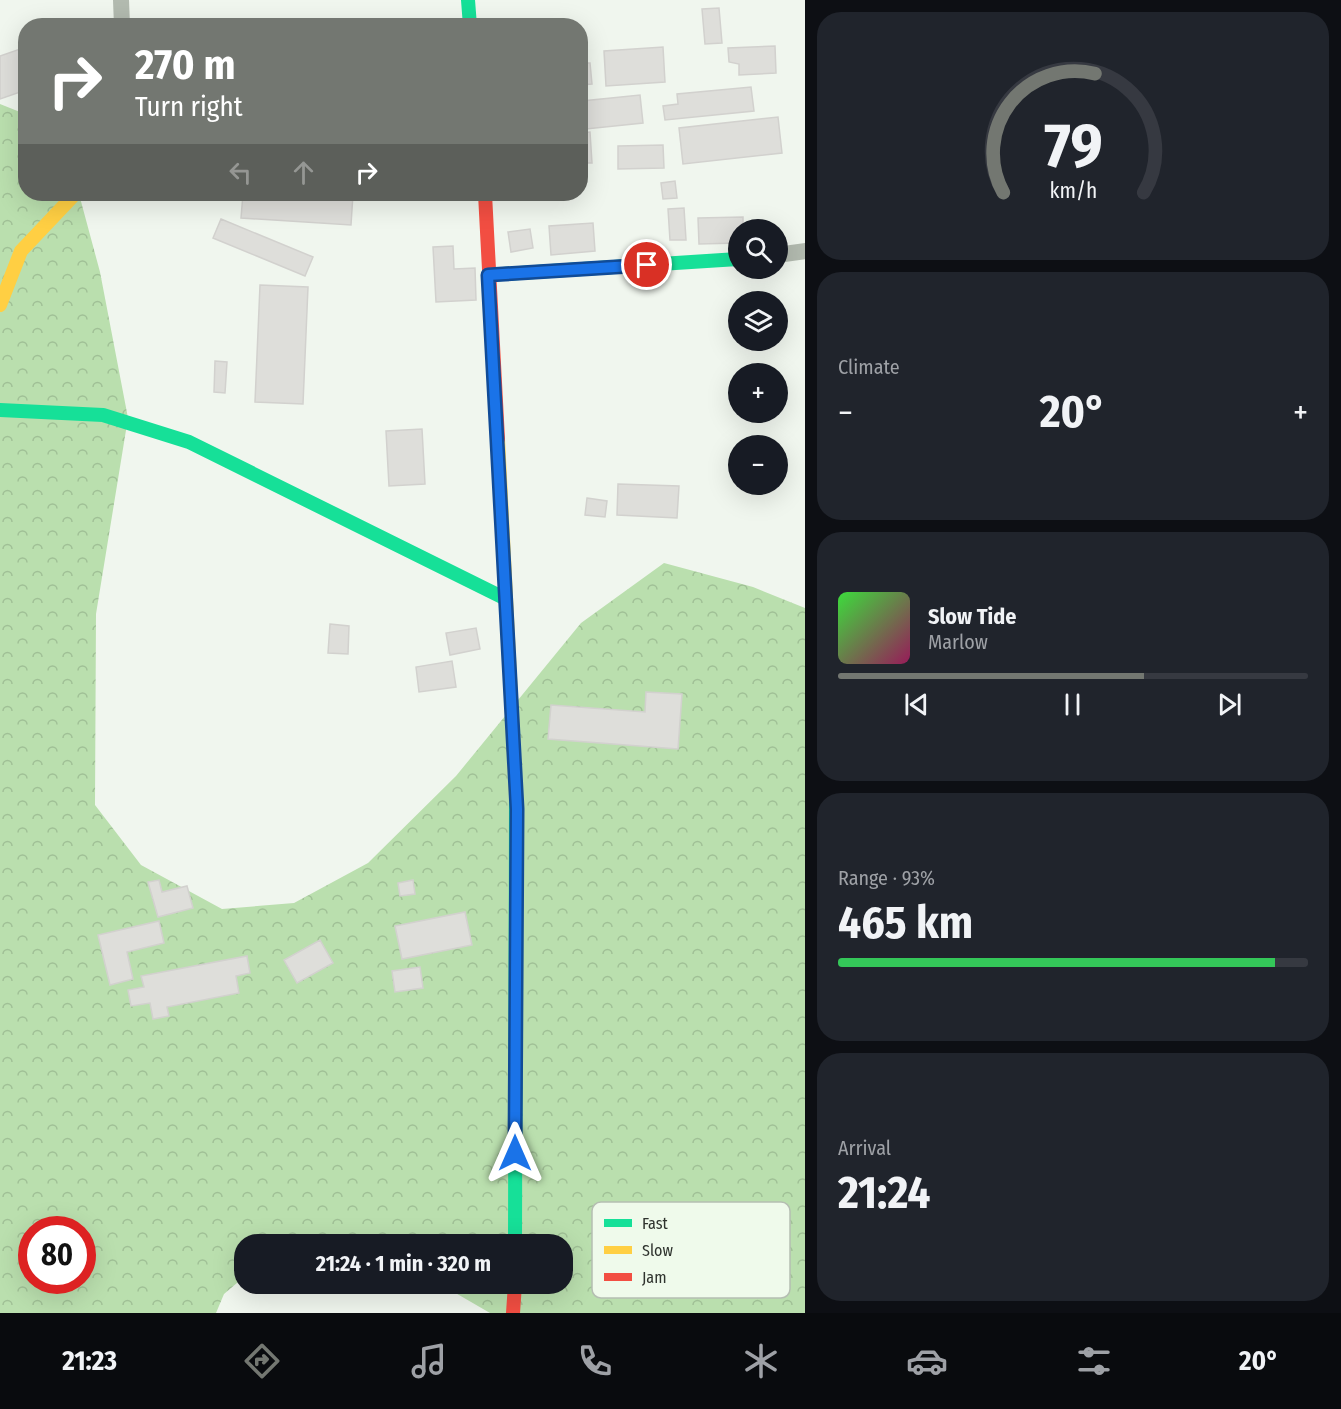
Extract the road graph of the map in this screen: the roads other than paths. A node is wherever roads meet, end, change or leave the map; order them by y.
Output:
1 (121, 0) edge
2 (468, 0) edge
3 (122, 18) edge
4 (469, 18) edge
5 (68, 201) edge
6 (485, 201) edge
7 (805, 251) edge
8 (788, 253) edge
9 (728, 260) edge
10 (488, 275) junction
11 (0, 305) edge
12 (0, 410) edge
13 (506, 599) junction
14 (515, 1234) edge
15 (514, 1294) edge
16 (513, 1313) edge

1 - 3 street
2 - 4 main road
5 - 11 main road
6 - 10 main road
7 - 8 street
9 - 10 main road
10 - 13 main road
12 - 13 main road
13 - 14 main road
15 - 16 main road

